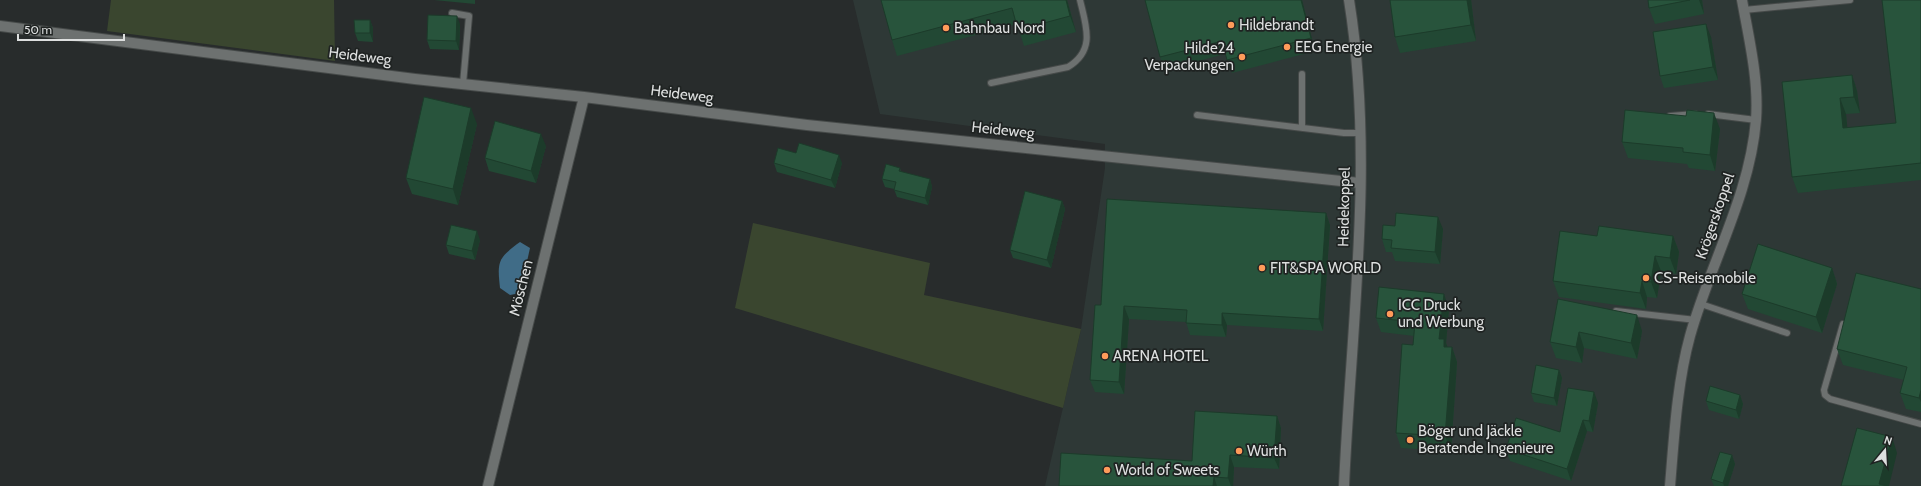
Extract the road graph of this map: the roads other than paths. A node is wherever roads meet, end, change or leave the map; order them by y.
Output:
1 (1080, 0) edge
2 (1349, 0) edge
3 (1742, 0) edge
4 (1850, 0) edge
5 (1744, 10) junction
6 (452, 13) dead end
7 (0, 26) edge
8 (1302, 74) dead end
9 (991, 83) dead end
10 (463, 84) junction
11 (584, 97) junction
12 (1197, 115) dead end
13 (1663, 117) edge
14 (1756, 120) junction
15 (1302, 128) junction
16 (1360, 134) junction
17 (1360, 183) junction
18 (1701, 304) junction
19 (1612, 311) edge
20 (1846, 315) edge
21 (1696, 320) junction
22 (1787, 333) dead end
23 (1921, 424) edge
24 (488, 486) edge
25 (1344, 486) edge
26 (1670, 486) edge

1 - 9 lane
2 - 16 street, Heidekoppel
3 - 5 street, Krögerskoppel
4 - 5 lane
5 - 14 street, Krögerskoppel
6 - 10 lane
7 - 10 street, Heideweg
8 - 15 lane
10 - 11 street, Heideweg
11 - 17 street, Heideweg
11 - 24 street, Möschen
12 - 15 lane
13 - 14 lane
14 - 18 street, Krögerskoppel
15 - 16 lane
16 - 17 street, Heidekoppel
17 - 25 street, Heidekoppel
18 - 21 street, Krögerskoppel
18 - 22 lane
19 - 21 lane
20 - 23 lane
21 - 26 street, Krögerskoppel

